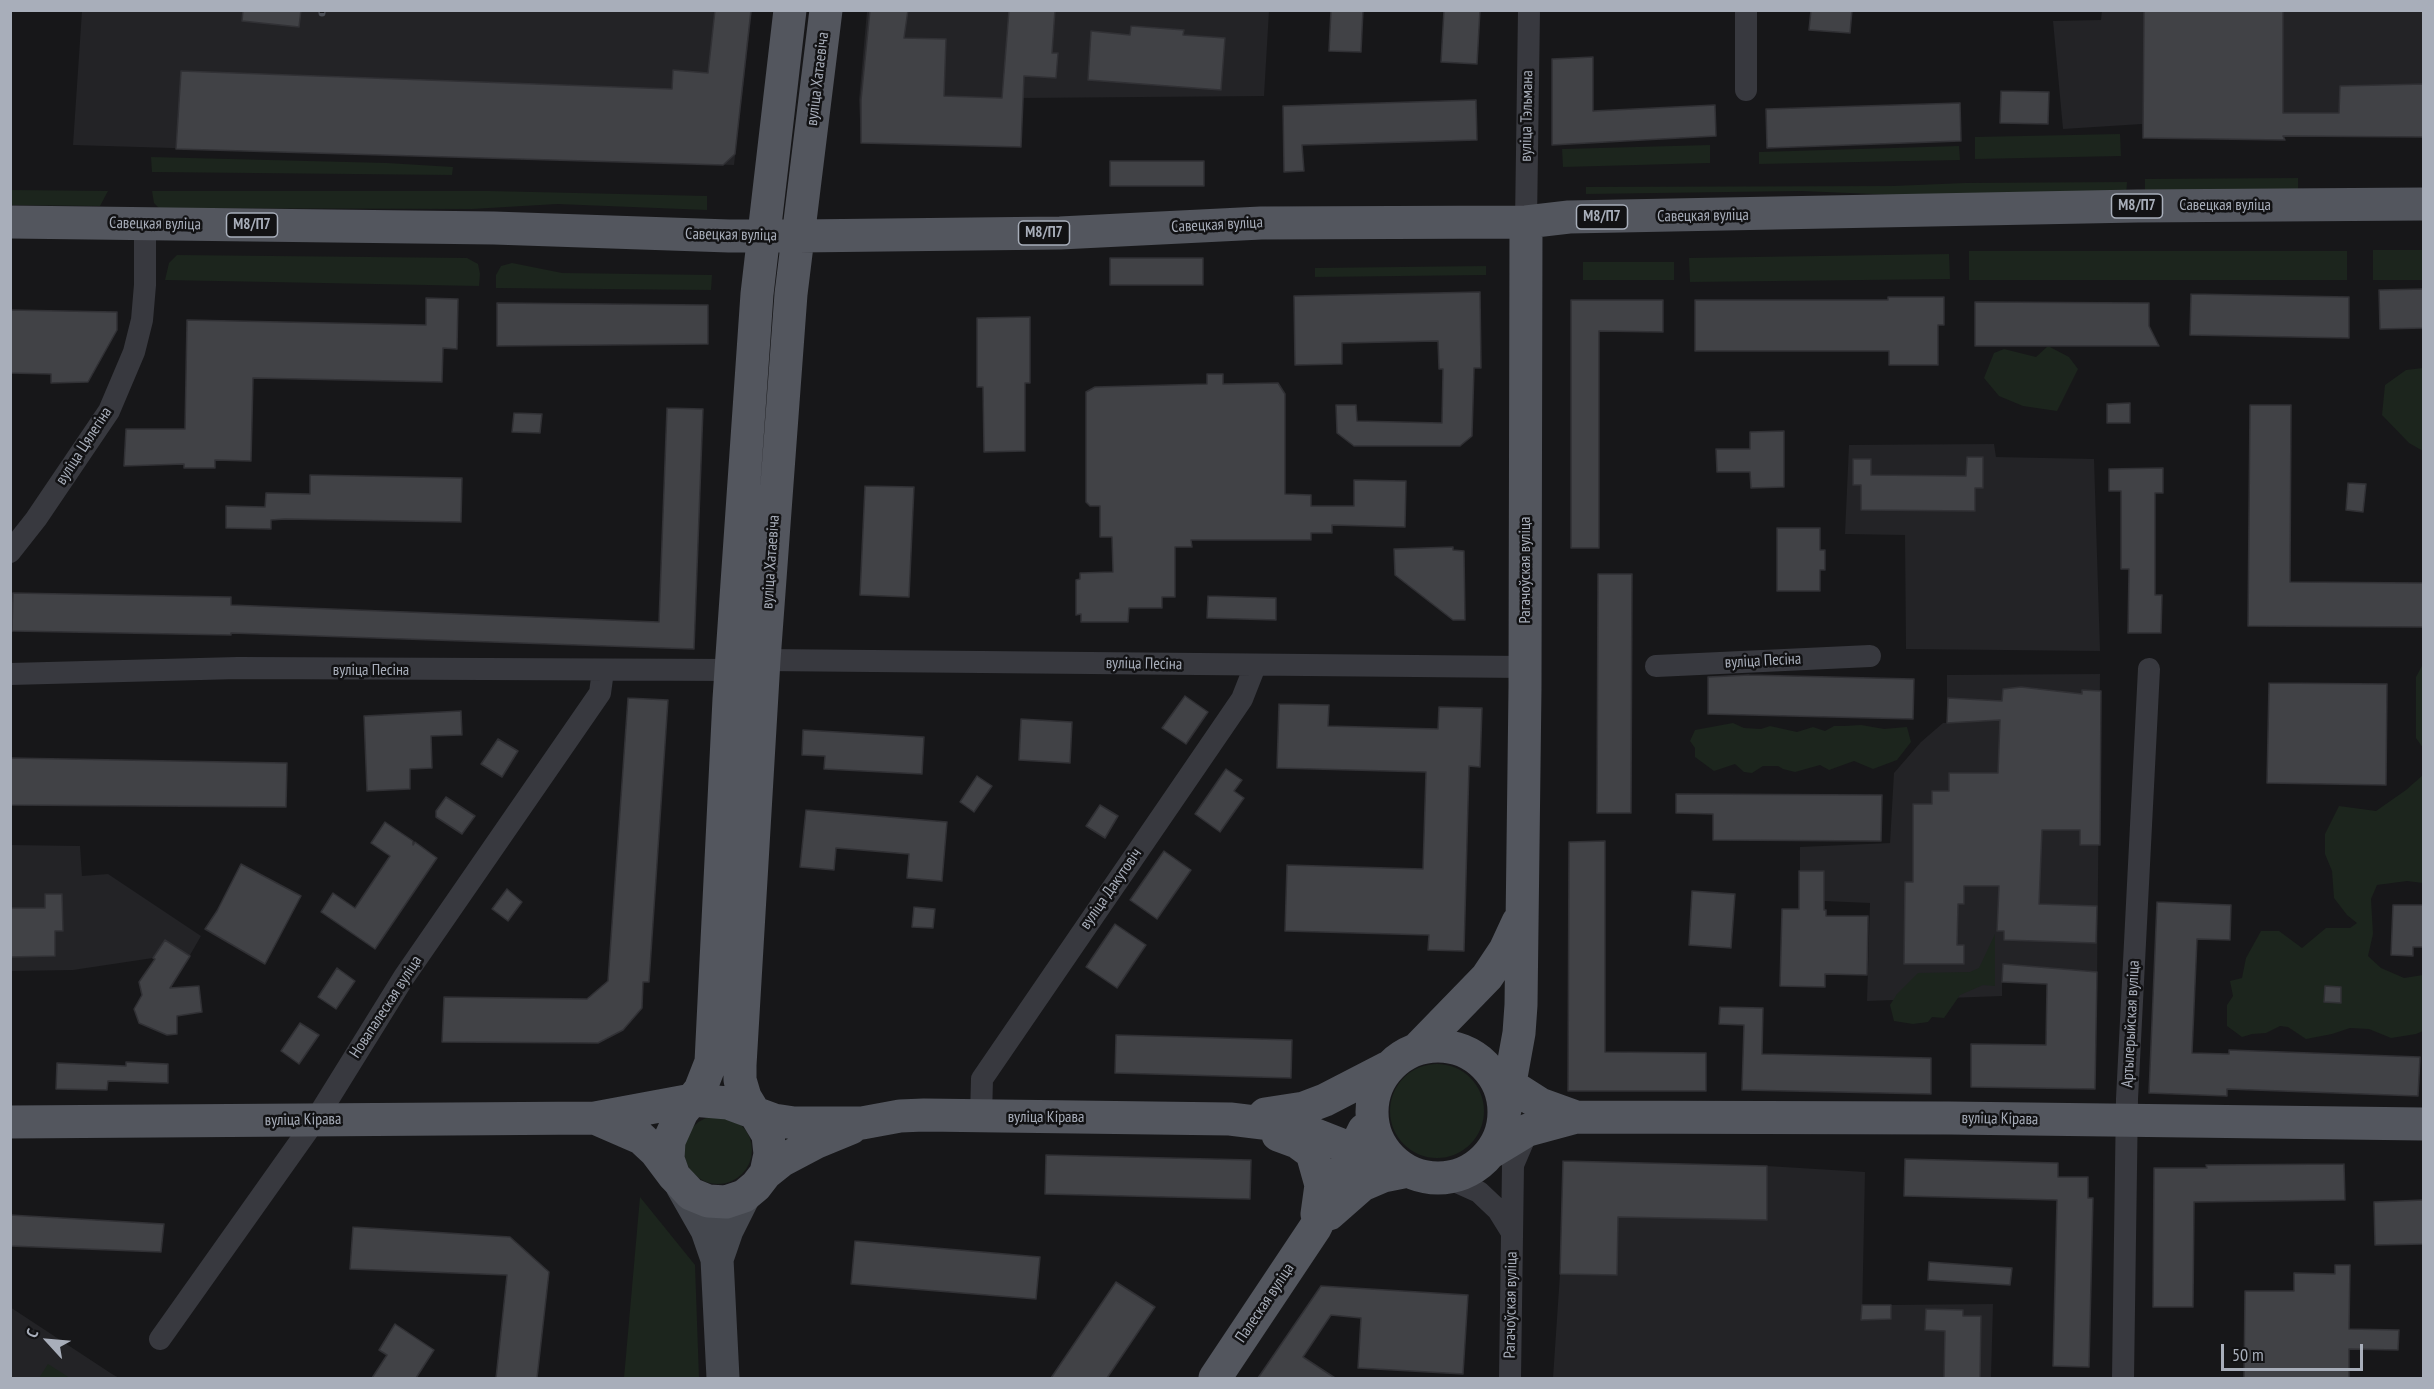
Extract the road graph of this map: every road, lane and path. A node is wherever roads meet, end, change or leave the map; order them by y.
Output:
1 (790, 10) edge
2 (826, 10) edge
3 (1529, 10) edge
4 (1746, 10) edge
5 (1746, 90) dead end
6 (2424, 204) edge
7 (10, 222) edge
8 (1526, 222) junction
9 (145, 224) junction
10 (763, 236) junction
11 (799, 236) junction
12 (10, 552) edge
13 (1870, 656) dead end
14 (764, 660) junction
15 (1255, 666) junction
16 (1656, 666) dead end
17 (1524, 667) junction
18 (2149, 669) dead end
19 (732, 670) junction
20 (603, 671) junction
21 (10, 674) edge
22 (1521, 918) junction
23 (1520, 1033) junction
24 (742, 1044) junction
25 (1419, 1047) junction
26 (1387, 1068) junction
27 (692, 1100) junction
28 (1509, 1100) junction
29 (755, 1113) junction
30 (1566, 1114) junction
31 (1371, 1115) junction
32 (900, 1116) junction
33 (981, 1117) junction
34 (595, 1118) junction
35 (316, 1119) junction
36 (1230, 1119) junction
37 (2127, 1121) junction
38 (10, 1122) edge
39 (862, 1124) junction
40 (2424, 1124) edge
41 (1353, 1150) junction
42 (1502, 1159) junction
43 (1408, 1171) junction
44 (1448, 1178) junction
45 (678, 1181) junction
46 (755, 1185) junction
47 (1315, 1228) junction
48 (1511, 1231) junction
49 (717, 1259) junction
50 (160, 1339) dead end
51 (723, 1378) edge
52 (1215, 1378) edge
53 (1510, 1378) edge
54 (2123, 1378) edge

1 - 10 main road, вуліца Хатаевіча
2 - 11 main road, вуліца Хатаевіча
3 - 8 street, вуліца Тэльмана
4 - 5 street
6 - 8 main road, Савецкая вуліца / М8/П7
7 - 9 main road, Савецкая вуліца / М8/П7
8 - 11 main road, Савецкая вуліца / М8/П7
8 - 17 main road, Рагачоўская вуліца
9 - 10 main road, Савецкая вуліца / М8/П7
9 - 12 street, вуліца Цялегіна
10 - 11 main road, Савецкая вуліца / М8/П7
10 - 19 main road, вуліца Хатаевіча
11 - 14 main road, вуліца Хатаевіча
13 - 16 street, вуліца Песіна
14 - 15 street, вуліца Песіна
14 - 24 main road, вуліца Хатаевіча
15 - 17 street, вуліца Песіна
15 - 33 street, вуліца Дакутовіч
17 - 22 main road, Рагачоўская вуліца
18 - 37 street, Артылерыйская вуліца
19 - 20 street, вуліца Песіна
19 - 27 main road, вуліца Хатаевіча
20 - 21 street, вуліца Песіна
20 - 35 street, Новапалеская вуліца
22 - 23 main road, Рагачоўская вуліца
22 - 25 main road, Рагачоўская вуліца
23 - 28 main road, Рагачоўская вуліца
23 - 30 main road
24 - 29 main road, вуліца Хатаевіча
24 - 32 main road
25 - 26 main road
25 - 28 main road
26 - 31 main road
26 - 36 main road, вуліца Кірава
27 - 29 main road
27 - 34 main road, вуліца Кірава
27 - 45 main road
28 - 30 main road, вуліца Кірава
28 - 30 main road, вуліца Кірава
28 - 42 main road
29 - 39 main road, вуліца Кірава
29 - 46 main road
30 - 37 main road, вуліца Кірава
31 - 41 main road, Палеская вуліца
31 - 43 main road
32 - 33 main road, вуліца Кірава
32 - 39 main road, вуліца Кірава
33 - 36 main road, вуліца Кірава
34 - 35 main road, вуліца Кірава
34 - 45 main road, вуліца Кірава
35 - 38 main road, вуліца Кірава
35 - 50 street, Новапалеская вуліца
36 - 41 main road, вуліца Кірава
36 - 47 main road
37 - 40 main road, вуліца Кірава
37 - 54 street, Артылерыйская вуліца
39 - 46 main road, вуліца Кірава
41 - 43 main road, вуліца Кірава
41 - 47 main road, Палеская вуліца
42 - 44 main road
42 - 48 street, Рагачоўская вуліца
43 - 44 main road
43 - 47 main road, Палеская вуліца
44 - 48 street, Рагачоўская вуліца
45 - 46 main road
45 - 49 main road
46 - 49 main road
47 - 52 main road, Палеская вуліца
48 - 53 street, Рагачоўская вуліца
49 - 51 main road

